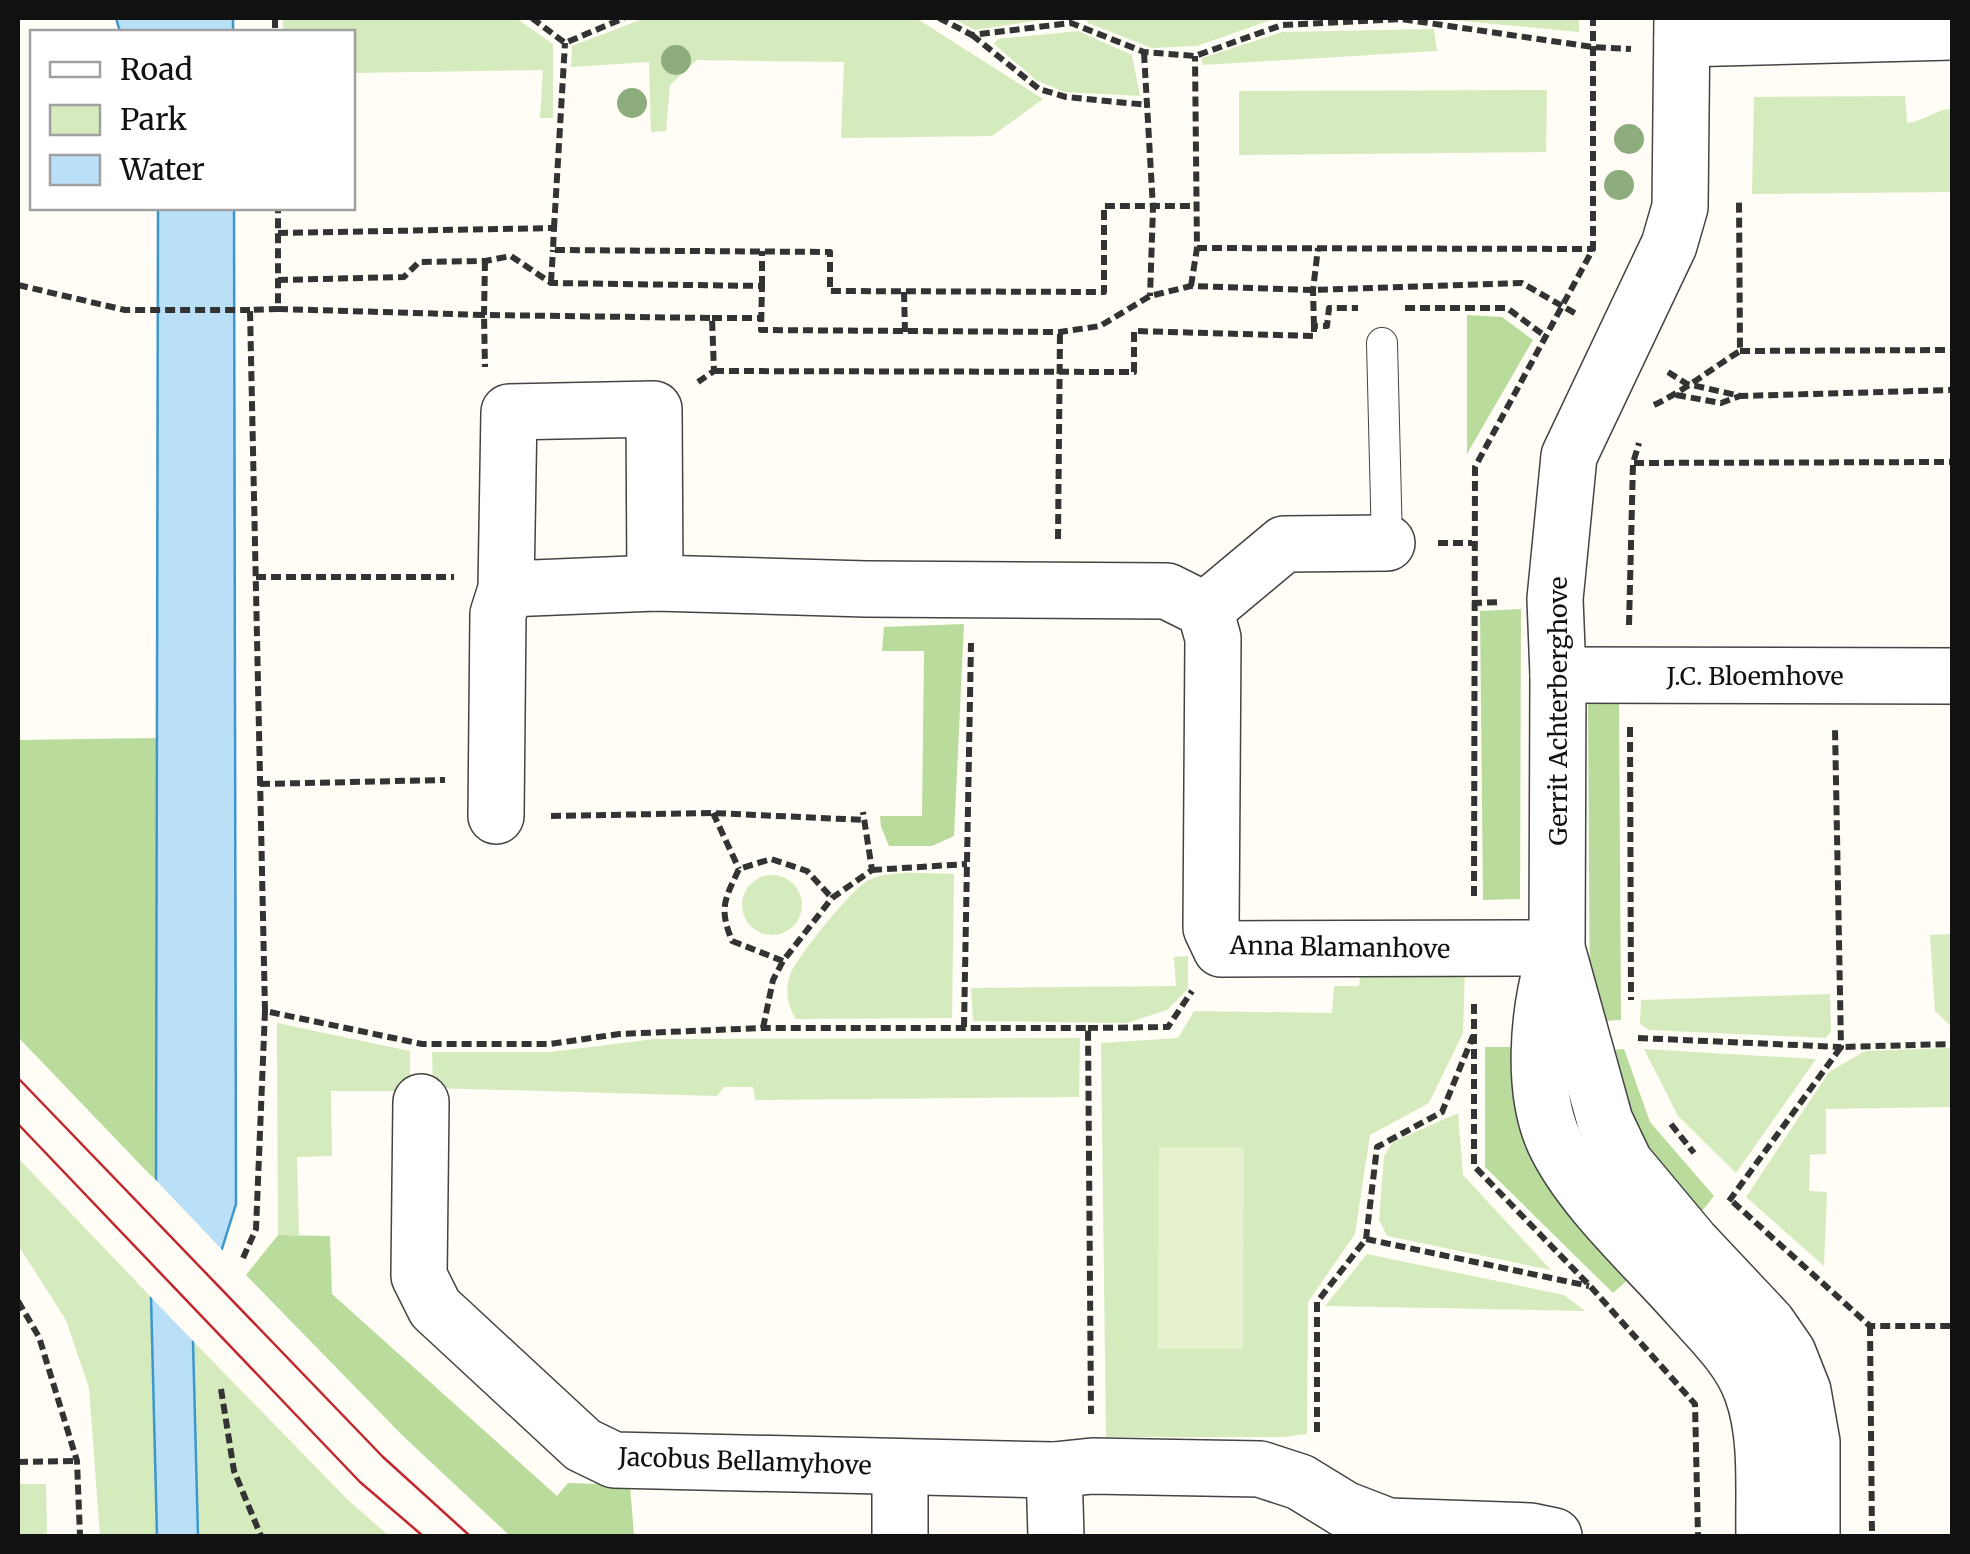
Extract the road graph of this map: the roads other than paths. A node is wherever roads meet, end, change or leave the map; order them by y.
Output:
1 (1952, 32) edge
2 (1682, 36) edge
3 (1382, 343) dead end
4 (1387, 543) joint
5 (506, 583) junction
6 (655, 583) junction
7 (1206, 610) junction
8 (1558, 676) junction
9 (1952, 676) edge
10 (496, 797) road end
11 (1557, 948) junction
12 (420, 1102) dead end
13 (1676, 1258) junction
14 (900, 1467) junction
15 (1073, 1468) junction
16 (1418, 1532) edge
17 (900, 1536) edge
18 (1056, 1536) edge
19 (1554, 1536) edge
20 (1764, 1536) edge
21 (1812, 1536) edge

1 - 2 street
2 - 8 street, Gerrit Achterberghove
3 - 4 lane
4 - 7 street
5 - 6 street
5 - 6 street
5 - 10 street
6 - 7 street
7 - 11 street, Anna Blamanhove
8 - 9 street, J.C. Bloemhove
8 - 11 street, Gerrit Achterberghove
11 - 13 street, Gerrit Achterberghove
12 - 14 street, Jacobus Bellamyhove
13 - 20 street, Gerrit Achterberghove
13 - 21 street, Gerrit Achterberghove
14 - 15 street, Jacobus Bellamyhove
14 - 17 street, Jacobus Bellamyhove
15 - 16 street, Jacobus Bellamyhove
15 - 18 street
16 - 19 street, Jacobus Bellamyhove

